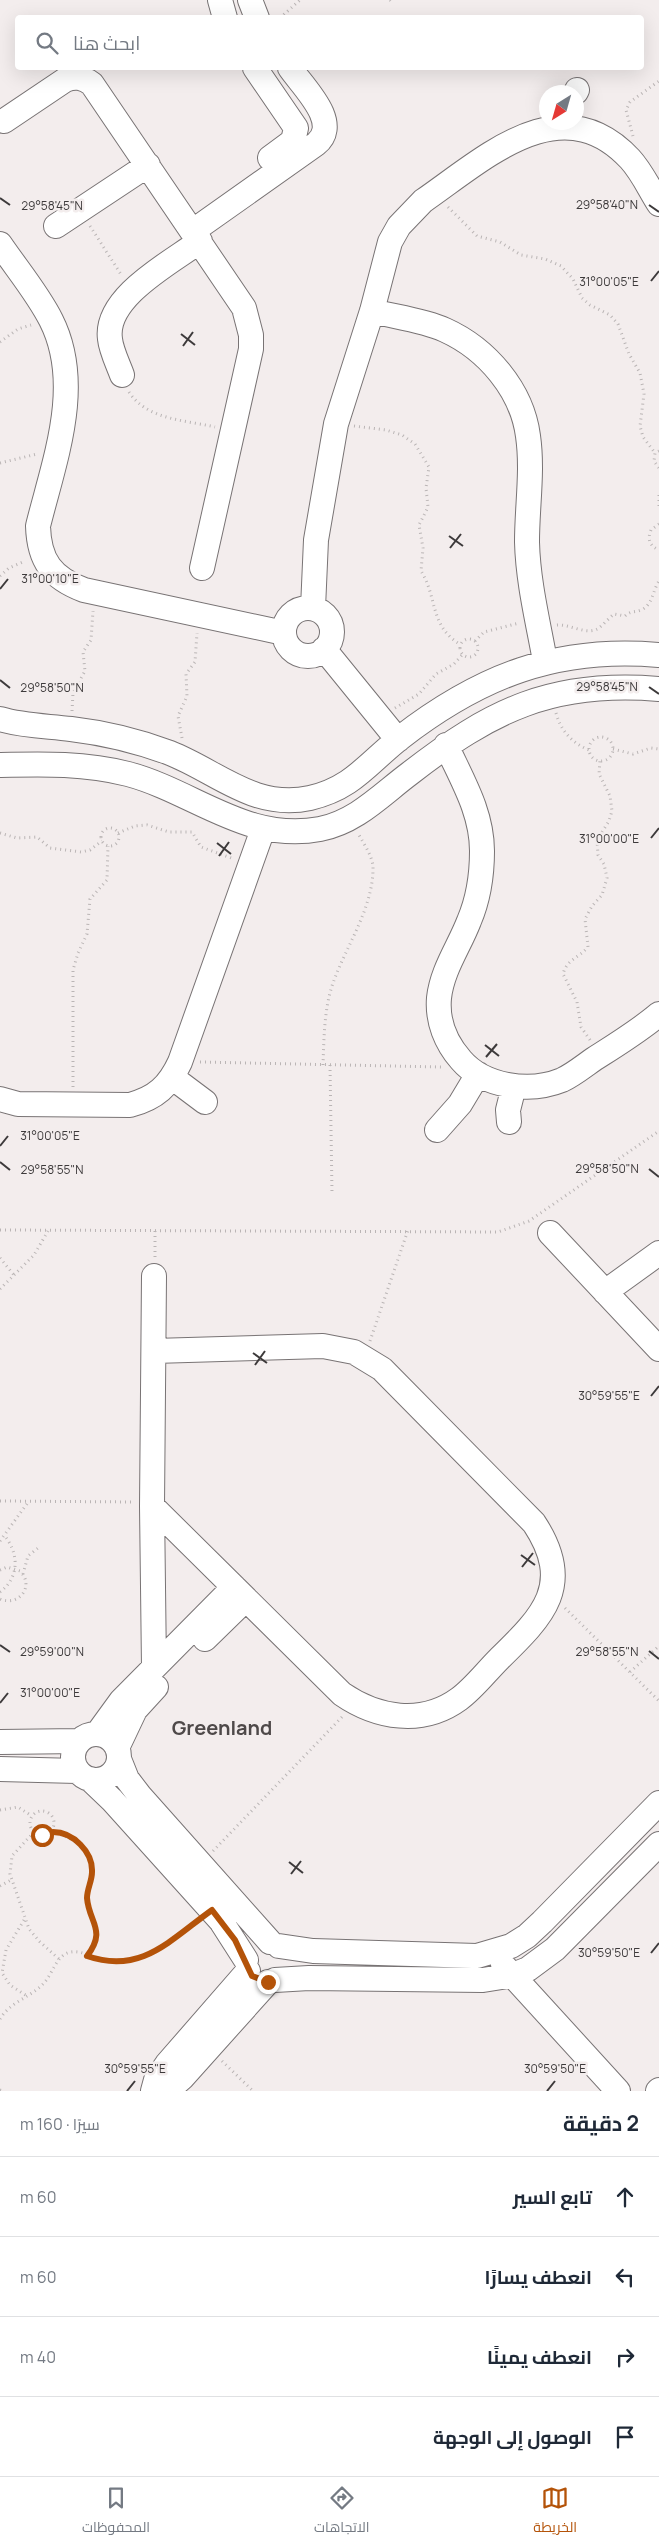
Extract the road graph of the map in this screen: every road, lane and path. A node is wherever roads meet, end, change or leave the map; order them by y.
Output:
1 (220, 0) edge
2 (250, 0) edge
3 (300, 0) edge
4 (224, 15) edge
5 (255, 15) edge
6 (283, 15) edge
7 (256, 70) edge
8 (291, 70) edge
9 (659, 81) edge
10 (4, 121) dead end
11 (542, 130) edge
12 (582, 130) edge
13 (631, 160) junction
14 (148, 165) junction
15 (240, 187) junction
16 (435, 192) junction
17 (659, 204) edge
18 (80, 210) junction
19 (56, 226) dead end
20 (192, 229) junction
21 (0, 244) edge
22 (131, 292) junction
23 (372, 311) junction
24 (51, 320) junction
25 (0, 342) edge
26 (122, 375) joint
27 (336, 424) junction
28 (233, 431) junction
29 (57, 449) junction
30 (657, 452) edge
31 (0, 463) edge
32 (659, 468) edge
33 (659, 495) edge
34 (659, 506) edge
35 (659, 524) edge
36 (659, 550) edge
37 (44, 560) junction
38 (202, 568) dead end
39 (0, 576) edge
40 (659, 581) edge
41 (97, 593) junction
42 (313, 608) junction
43 (201, 615) junction
44 (539, 628) junction
45 (284, 633) junction
46 (475, 642) junction
47 (460, 644) junction
48 (324, 649) junction
49 (463, 654) junction
50 (659, 655) edge
51 (545, 661) junction
52 (659, 689) edge
53 (552, 694) junction
54 (380, 718) junction
55 (0, 719) edge
56 (73, 729) junction
57 (398, 740) junction
58 (446, 745) junction
59 (613, 749) junction
60 (659, 749) edge
61 (589, 750) junction
62 (181, 759) junction
63 (600, 760) junction
64 (0, 766) edge
65 (349, 820) junction
66 (264, 829) junction
67 (0, 833) edge
68 (118, 833) junction
69 (102, 841) junction
70 (108, 846) junction
71 (251, 864) junction
72 (659, 1014) edge
73 (602, 1054) junction
74 (323, 1065) junction
75 (330, 1065) junction
76 (176, 1070) junction
77 (473, 1070) junction
78 (514, 1086) junction
79 (0, 1099) edge
80 (205, 1102) dead end
81 (72, 1105) junction
82 (509, 1122) dead end
83 (438, 1130) dead end
84 (659, 1131) edge
85 (332, 1193) dead end
86 (0, 1230) edge
87 (155, 1230) junction
88 (408, 1230) junction
89 (48, 1231) junction
90 (550, 1232) dead end
91 (659, 1253) edge
92 (0, 1258) edge
93 (14, 1275) junction
94 (154, 1276) joint
95 (0, 1289) edge
96 (605, 1292) junction
97 (659, 1349) edge
98 (154, 1352) junction
99 (354, 1352) junction
100 (0, 1501) edge
101 (30, 1501) junction
102 (152, 1504) junction
103 (4, 1535) junction
104 (0, 1541) edge
105 (38, 1548) dead end
106 (15, 1568) junction
107 (0, 1570) edge
108 (24, 1575) junction
109 (0, 1592) edge
110 (240, 1593) junction
111 (551, 1593) junction
112 (0, 1599) edge
113 (659, 1646) edge
114 (154, 1667) junction
115 (630, 1672) junction
116 (659, 1701) edge
117 (359, 1706) junction
118 (88, 1738) junction
119 (0, 1742) edge
120 (118, 1754) junction
121 (0, 1769) edge
122 (84, 1775) junction
123 (659, 1803) edge
124 (0, 1810) edge
125 (32, 1816) junction
126 (34, 1832) junction
127 (51, 1832) junction
128 (659, 1844) edge
129 (200, 1864) junction
130 (12, 1880) junction
131 (0, 1886) edge
132 (212, 1910) junction
133 (24, 1920) junction
134 (275, 1944) junction
135 (492, 1953) junction
136 (87, 1956) junction
137 (2, 1959) edge
138 (59, 1959) junction
139 (259, 1973) junction
140 (513, 1975) junction
141 (28, 1996) junction
142 (0, 2019) edge
143 (209, 2049) junction
144 (153, 2091) edge
145 (166, 2091) edge
146 (253, 2091) edge
147 (618, 2091) edge

1 - 4 street
2 - 5 street
3 - 6 path
7 - 15 street
8 - 15 street
9 - 13 path
10 - 14 street
11 - 16 street
12 - 13 street
13 - 17 street
14 - 18 street
14 - 20 street
15 - 20 street
16 - 23 street
16 - 30 path
18 - 19 street
18 - 22 path
20 - 22 street
20 - 28 street
21 - 24 street
22 - 26 street
23 - 27 street
23 - 44 street
24 - 25 path
24 - 29 street
26 - 28 path
27 - 42 street
27 - 47 path
28 - 38 street
29 - 31 path
29 - 37 street
30 - 32 path
33 - 34 path
35 - 36 path
37 - 39 path
37 - 41 street
40 - 44 path
41 - 43 street
41 - 56 path
42 - 45 street
42 - 48 street
43 - 45 street
43 - 62 path
44 - 46 path
44 - 51 street
45 - 48 street
46 - 47 path
46 - 49 path
47 - 49 path
48 - 54 street
49 - 54 path
50 - 51 street
51 - 57 street
52 - 53 street
53 - 58 street
53 - 61 path
54 - 57 street
55 - 56 street
56 - 62 street
57 - 62 street
58 - 65 street
58 - 77 street
59 - 60 path
59 - 61 path
59 - 63 path
61 - 63 path
63 - 73 path
64 - 66 street
65 - 66 street
65 - 74 path
66 - 71 street
67 - 69 path
68 - 69 path
68 - 70 path
68 - 71 path
69 - 70 path
70 - 81 path
71 - 76 street
72 - 73 street
73 - 78 street
74 - 75 path
74 - 76 path
75 - 77 path
75 - 85 path
76 - 80 street
76 - 81 street
77 - 78 street
77 - 83 street
78 - 82 street
79 - 81 street
84 - 88 path
86 - 89 path
87 - 88 path
87 - 89 path
87 - 94 path
88 - 99 path
89 - 93 path
90 - 96 street
91 - 96 street
92 - 93 path
93 - 95 path
94 - 98 street
96 - 97 street
98 - 99 street
98 - 102 street
99 - 111 street
100 - 101 path
101 - 102 path
101 - 103 path
102 - 110 street
102 - 114 street
103 - 104 path
103 - 106 path
105 - 108 path
106 - 107 path
106 - 108 path
106 - 109 path
108 - 112 path
110 - 114 street
110 - 117 street
110 - 120 street
111 - 115 path
111 - 117 street
113 - 115 path
114 - 118 street
115 - 116 path
117 - 129 path
118 - 119 street
118 - 120 street
118 - 122 street
120 - 122 street
120 - 129 street
121 - 122 street
122 - 132 street
123 - 135 street
124 - 125 path
125 - 126 path
125 - 127 path
126 - 127 path
126 - 130 path
127 - 136 path
128 - 140 street
129 - 134 street
130 - 131 path
130 - 133 path
132 - 136 path
132 - 139 street
133 - 137 path
133 - 138 path
134 - 135 street
134 - 139 street
134 - 139 street
135 - 140 street
136 - 138 path
137 - 141 path
138 - 141 path
139 - 140 street
139 - 143 street
139 - 144 street
140 - 147 street
141 - 142 path
143 - 145 street
143 - 146 path

